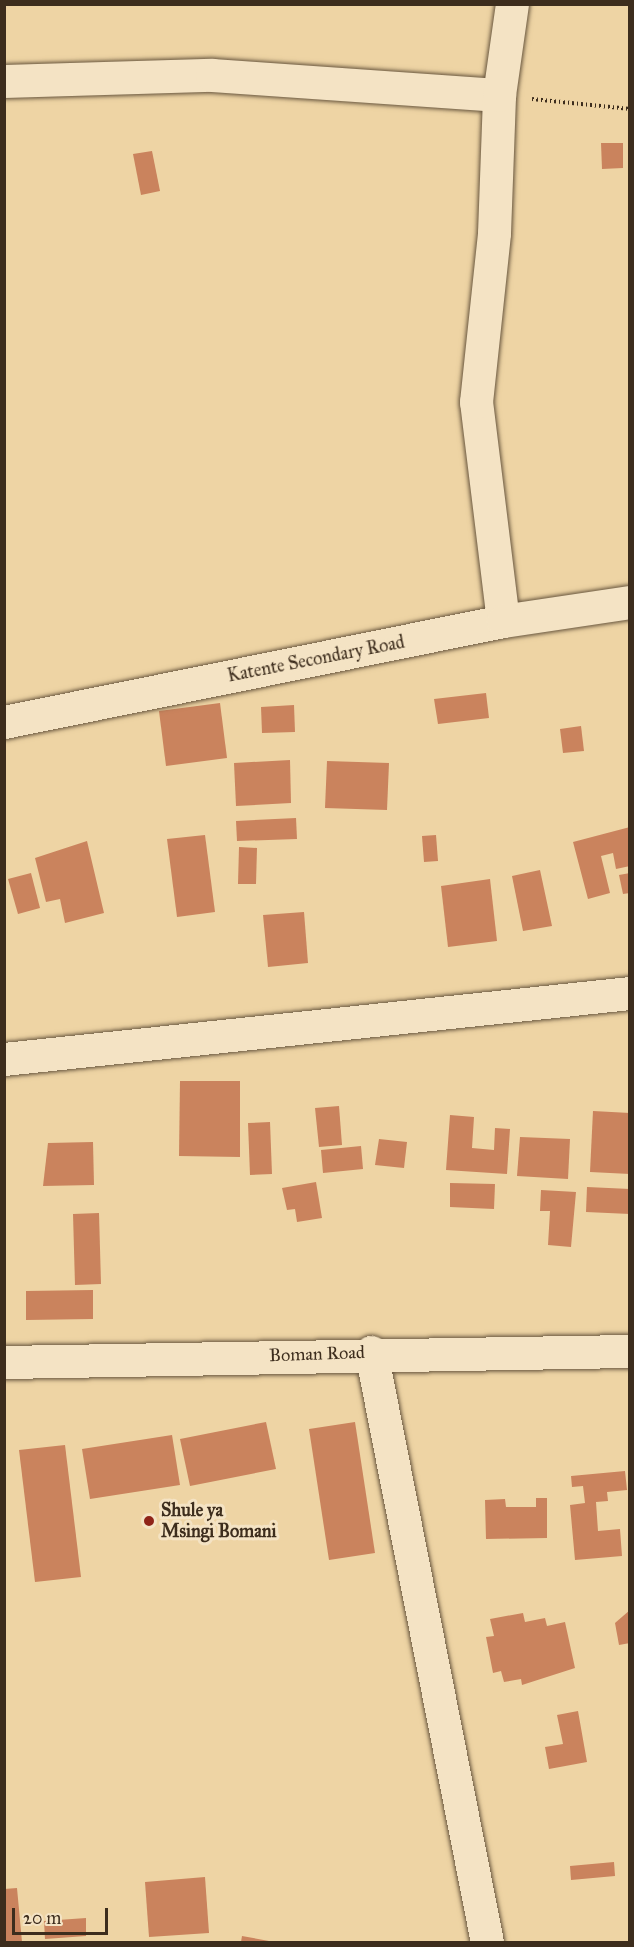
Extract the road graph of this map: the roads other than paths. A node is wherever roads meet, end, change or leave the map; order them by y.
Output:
1 (512, 4) edge
2 (4, 81) edge
3 (499, 95) junction
4 (630, 602) edge
5 (503, 621) junction
6 (4, 722) edge
7 (630, 993) edge
8 (4, 1059) edge
9 (630, 1351) edge
10 (372, 1352) junction
11 (4, 1362) edge
12 (488, 1942) edge

1 - 3 street
2 - 3 street
3 - 5 street
4 - 5 street, Katente Secondary Road
5 - 6 street, Katente Secondary Road
7 - 8 street
9 - 10 street, Boman Road
10 - 11 street, Boman Road
10 - 12 street

